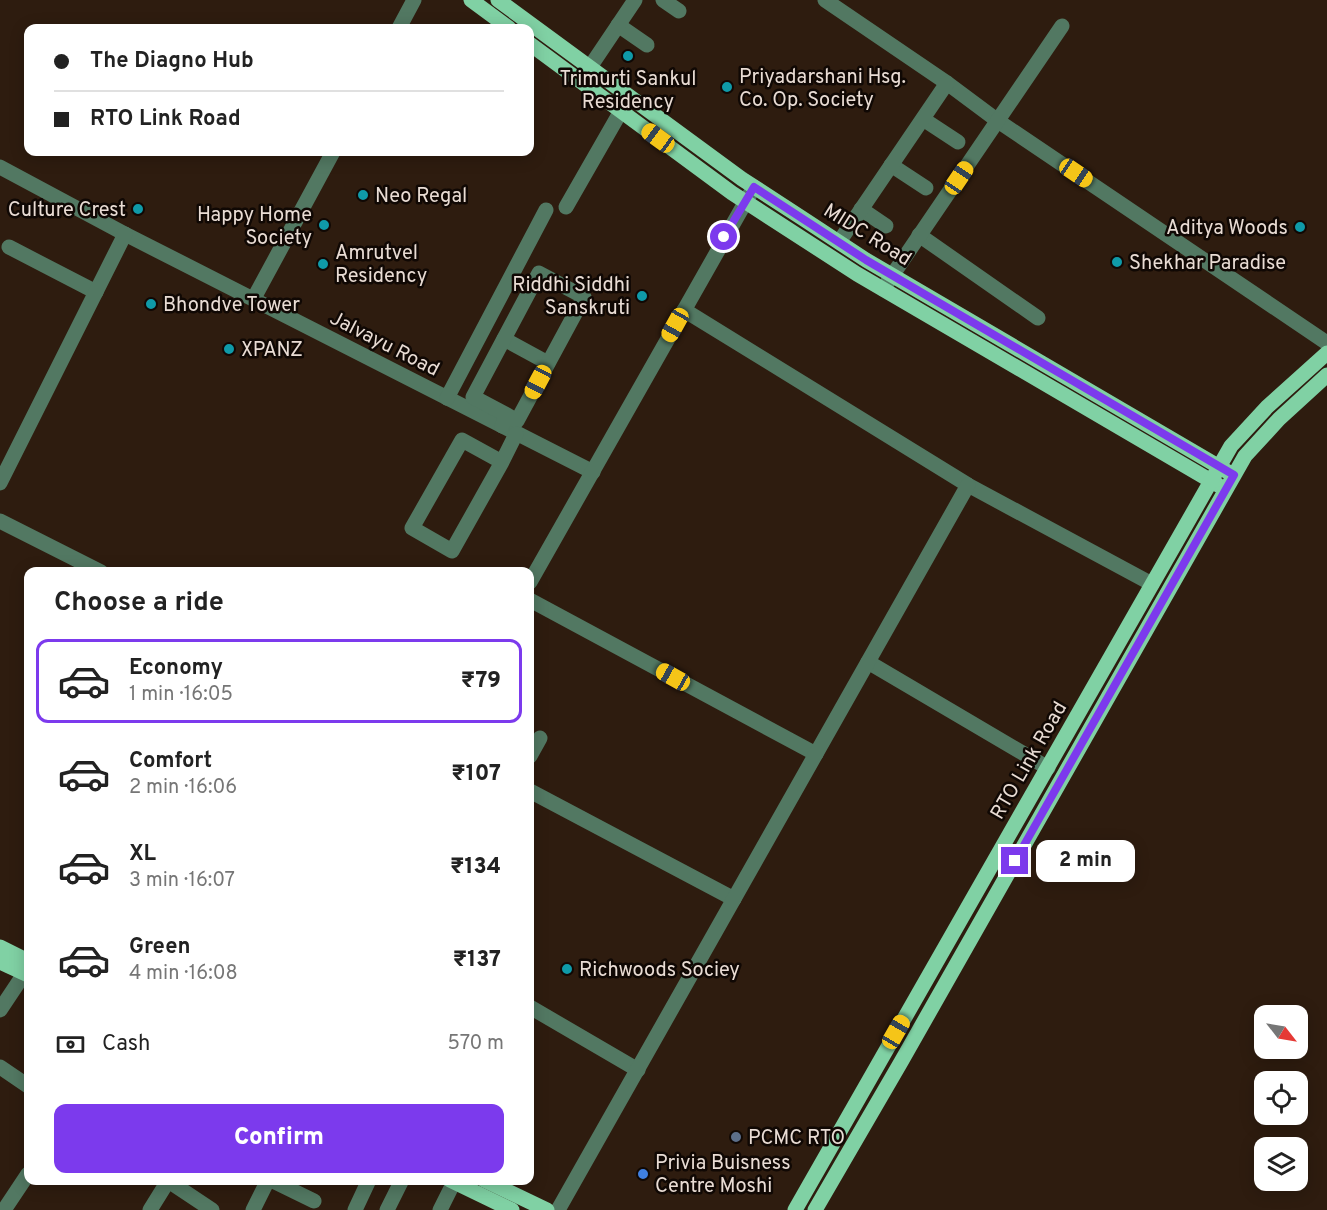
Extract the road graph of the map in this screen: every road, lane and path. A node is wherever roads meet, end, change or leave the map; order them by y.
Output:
1 (414, 0) edge
2 (471, 0) edge
3 (635, 0) edge
4 (663, 0) edge
5 (825, 0) edge
6 (502, 1) edge
7 (679, 11) dead end
8 (401, 24) edge
9 (504, 24) edge
10 (533, 24) edge
11 (534, 25) edge
12 (618, 25) junction
13 (1062, 26) dead end
14 (647, 45) dead end
15 (534, 47) edge
16 (590, 67) junction
17 (947, 83) junction
18 (621, 111) junction
19 (923, 119) junction
20 (998, 121) junction
21 (958, 142) dead end
22 (331, 156) edge
23 (891, 165) junction
24 (0, 166) edge
25 (754, 187) junction
26 (926, 188) dead end
27 (745, 201) junction
28 (566, 207) dead end
29 (861, 209) junction
30 (546, 210) dead end
31 (886, 226) dead end
32 (125, 234) junction
33 (919, 235) junction
34 (839, 242) junction
35 (9, 247) dead end
36 (892, 275) junction
37 (883, 289) junction
38 (96, 292) junction
39 (254, 298) junction
40 (684, 310) junction
41 (1038, 318) dead end
42 (504, 339) junction
43 (1327, 343) edge
44 (1327, 353) edge
45 (548, 363) junction
46 (1327, 375) edge
47 (447, 398) junction
48 (505, 421) junction
49 (516, 434) junction
50 (502, 462) junction
51 (1220, 466) junction
52 (593, 472) junction
53 (1234, 475) junction
54 (1211, 481) junction
55 (0, 483) edge
56 (968, 485) junction
57 (1226, 489) junction
58 (0, 521) edge
59 (91, 567) edge
60 (534, 575) edge
61 (1152, 584) junction
62 (534, 602) edge
63 (868, 662) junction
64 (540, 738) dead end
65 (534, 749) edge
66 (816, 754) junction
67 (1048, 768) junction
68 (534, 793) edge
69 (734, 899) junction
70 (0, 947) edge
71 (0, 962) edge
72 (24, 966) edge
73 (24, 968) edge
74 (24, 975) edge
75 (534, 1009) edge
76 (0, 1010) edge
77 (0, 1066) edge
78 (638, 1070) junction
79 (24, 1083) edge
80 (24, 1180) edge
81 (165, 1185) edge
82 (173, 1185) edge
83 (267, 1185) edge
84 (280, 1185) edge
85 (367, 1185) edge
86 (400, 1185) edge
87 (450, 1185) edge
88 (458, 1185) edge
89 (494, 1185) edge
90 (314, 1201) dead end
91 (492, 1206) edge
92 (4, 1210) edge
93 (150, 1210) edge
94 (212, 1210) edge
95 (253, 1210) edge
96 (355, 1210) edge
97 (387, 1210) edge
98 (440, 1210) edge
99 (512, 1210) edge
100 (547, 1210) edge
101 (558, 1210) edge
102 (795, 1210) edge
103 (815, 1210) edge

1 - 8 street
2 - 9 main road
3 - 12 street
4 - 7 street
5 - 17 street
6 - 10 main road, MIDC Road
11 - 16 main road, MIDC Road
12 - 14 street
12 - 16 street
13 - 20 street
15 - 18 main road, MIDC Road
16 - 25 main road, MIDC Road
17 - 19 street
17 - 20 street
18 - 27 main road, MIDC Road
18 - 28 street
19 - 21 street
19 - 23 street
20 - 33 street
20 - 43 street
22 - 39 street
23 - 26 street
23 - 29 street
24 - 32 street, Jalvayu Road
25 - 27 street
25 - 34 main road, MIDC Road
27 - 37 main road, MIDC Road
27 - 40 street
29 - 31 street
29 - 34 street
30 - 47 street
32 - 38 street
32 - 39 street, Jalvayu Road
33 - 36 street
33 - 41 street
34 - 36 main road, MIDC Road
35 - 38 street
36 - 37 street
36 - 51 main road, MIDC Road
37 - 54 main road, MIDC Road
38 - 55 street
39 - 47 street, Jalvayu Road
40 - 52 street
40 - 56 street
42 - 45 street
42 - 45 street
42 - 48 street
44 - 51 main road, RTO Link Road
45 - 48 street
46 - 53 main road, RTO Link Road
47 - 48 street, Jalvayu Road
48 - 49 street, Jalvayu Road
49 - 50 street
49 - 52 street, Jalvayu Road
50 - 50 street
51 - 53 main road, MIDC Road
51 - 54 main road, RTO Link Road
52 - 60 street
53 - 57 main road, RTO Link Road
54 - 57 main road, MIDC Road
54 - 61 main road, RTO Link Road
56 - 61 street
56 - 63 street
57 - 103 main road, RTO Link Road
58 - 59 street
61 - 67 main road, RTO Link Road
62 - 66 street
63 - 66 street
63 - 67 street
64 - 65 street
66 - 69 street
67 - 102 main road, RTO Link Road
68 - 69 street
69 - 78 street
70 - 72 main road
71 - 73 main road
74 - 76 street
75 - 78 street
77 - 79 street
78 - 101 street
80 - 92 street
81 - 93 street
82 - 94 street
83 - 95 street
84 - 90 street
85 - 96 street
86 - 97 street
87 - 98 street
88 - 91 main road
89 - 100 main road
91 - 99 main road

